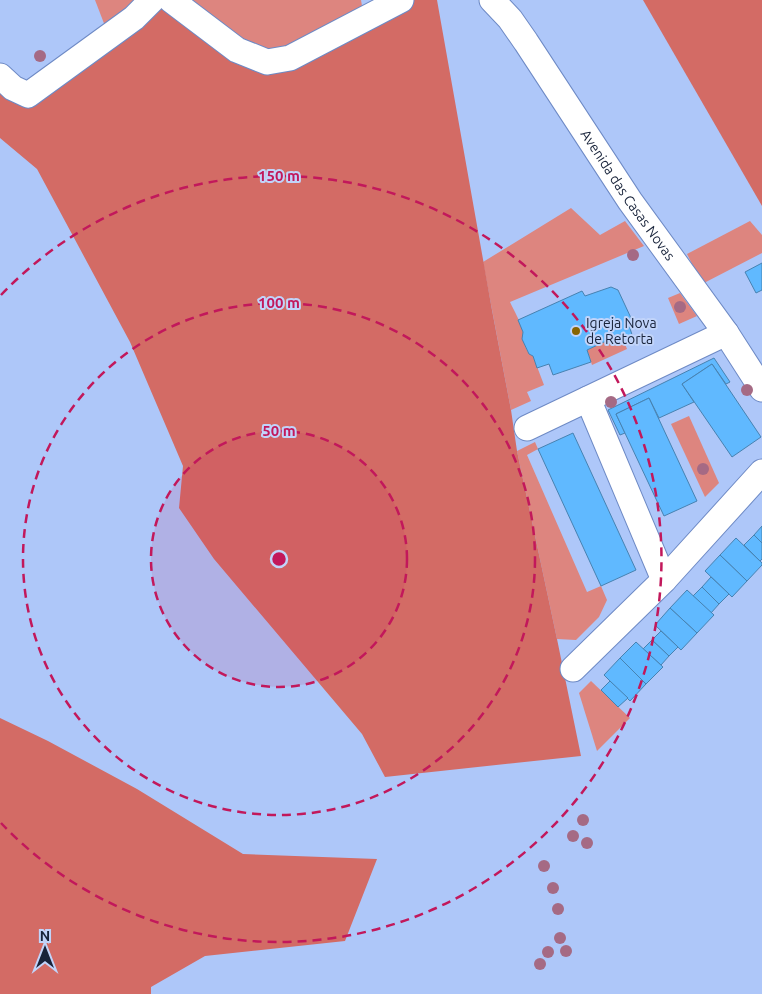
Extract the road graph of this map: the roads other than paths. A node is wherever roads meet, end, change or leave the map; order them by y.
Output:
1 (152, 0) edge
2 (171, 0) edge
3 (402, 0) edge
4 (492, 0) edge
5 (0, 76) edge
6 (726, 333) junction
7 (762, 389) edge
8 (588, 399) junction
9 (527, 428) dead end
10 (762, 472) edge
11 (664, 580) junction
12 (574, 669) dead end

1 - 5 street
2 - 3 street
4 - 6 street, Avenida das Casas Novas
6 - 7 street, Avenida das Casas Novas
6 - 8 street
8 - 9 street
8 - 11 street
10 - 11 street
11 - 12 street

